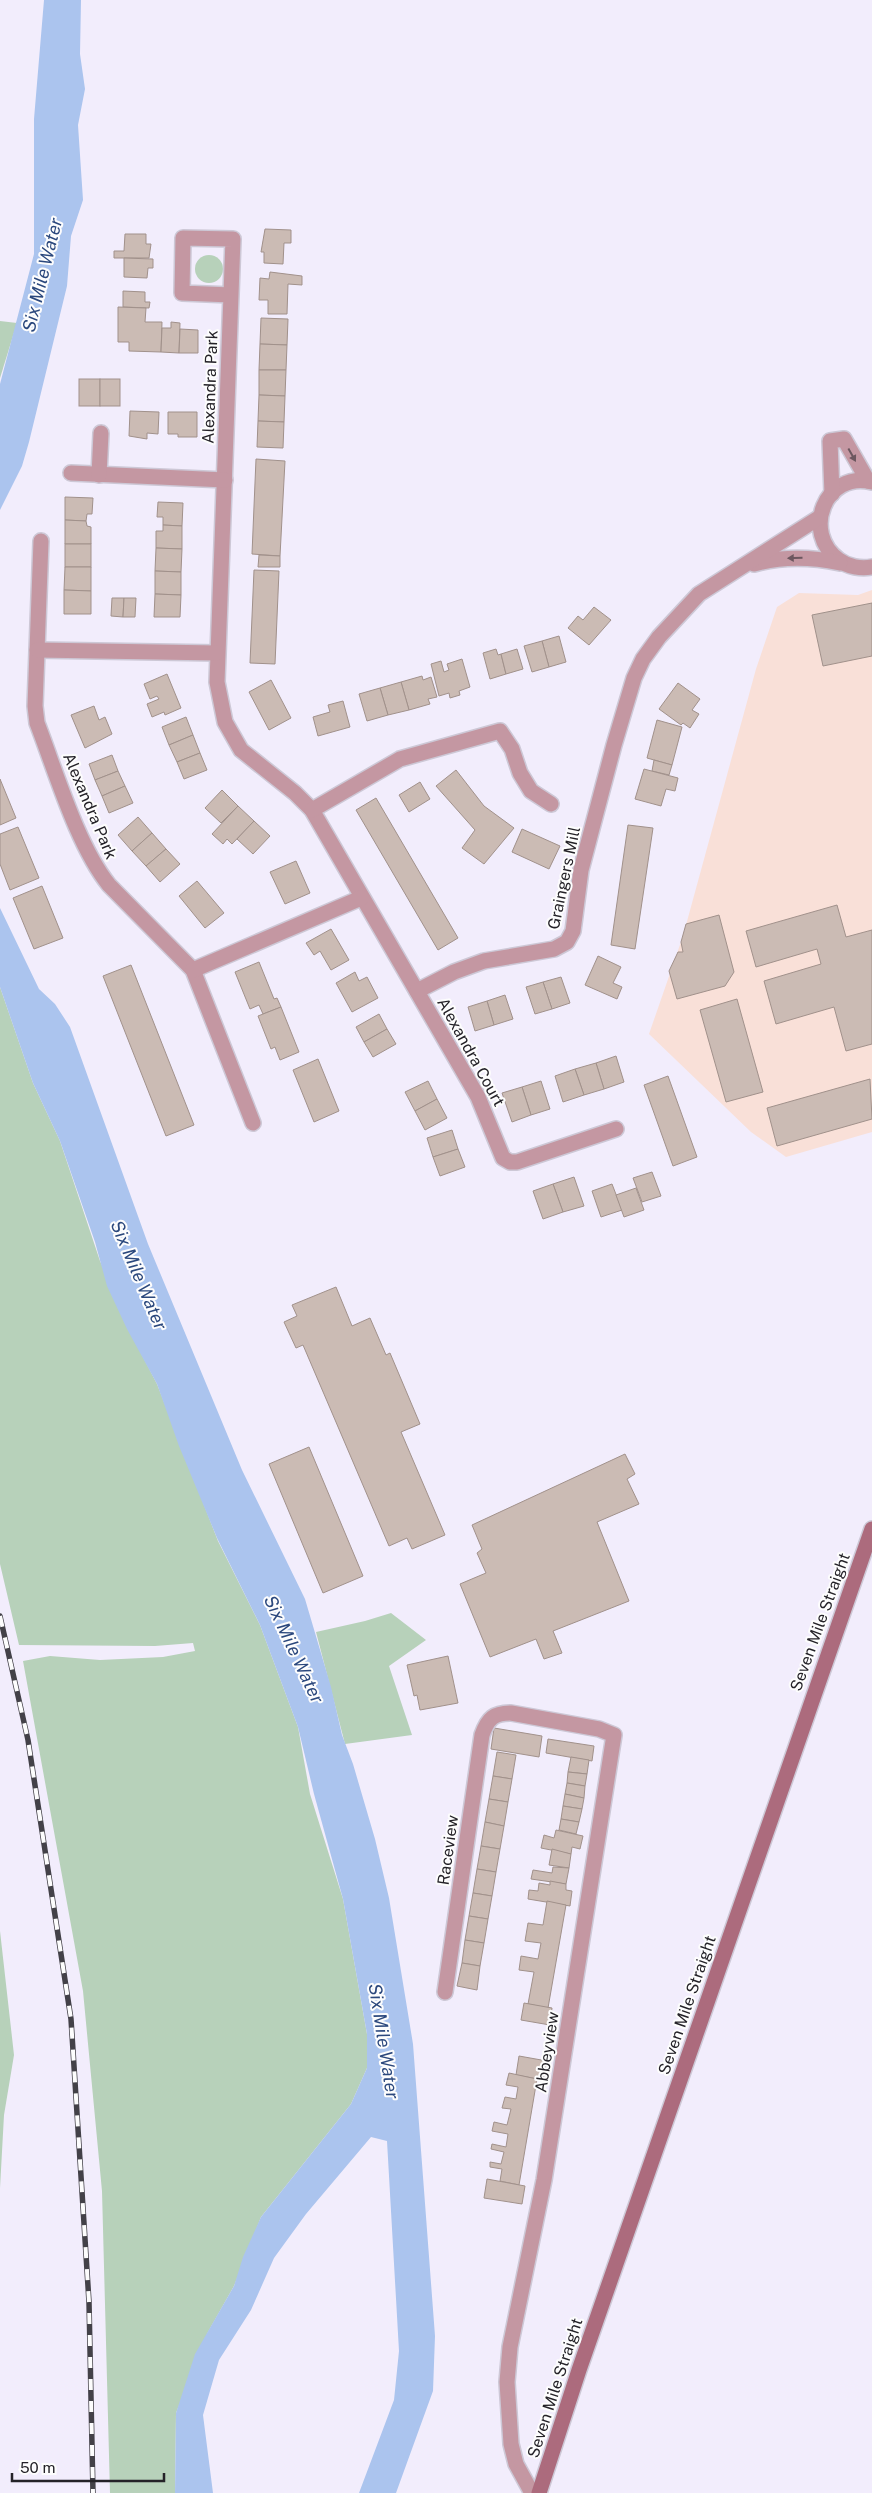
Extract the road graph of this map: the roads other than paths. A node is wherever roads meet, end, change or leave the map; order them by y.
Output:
1 (231, 295) junction
2 (100, 433) dead end
3 (71, 473) dead end
4 (99, 474) junction
5 (225, 480) junction
6 (870, 482) edge
7 (832, 494) junction
8 (820, 517) junction
9 (41, 541) dead end
10 (843, 563) junction
11 (872, 566) edge
12 (741, 567) junction
13 (38, 650) junction
14 (217, 653) junction
15 (551, 804) dead end
16 (312, 810) junction
17 (361, 898) junction
18 (193, 970) junction
19 (417, 991) junction
20 (253, 1123) dead end
21 (616, 1129) dead end
22 (872, 1529) edge
23 (493, 1716) joint
24 (445, 1992) dead end
25 (532, 2493) edge
26 (538, 2493) edge

1 - 1 street, Alexandra Park
1 - 5 street, Alexandra Park
2 - 4 street
3 - 4 street
4 - 5 street
5 - 14 street, Alexandra Park
6 - 7 street
7 -> 6 street
7 - 8 street
8 - 10 street
8 - 12 street, Graingers Mill
9 - 13 street, Alexandra Park
10 - 11 street, Graingers Mill
10 -> 12 street, Graingers Mill
12 - 19 street, Graingers Mill
13 - 14 street
13 - 18 street, Alexandra Park
14 - 16 street, Alexandra Park
15 - 16 street
16 - 17 street
17 - 18 street
17 - 19 street
18 - 20 street, Alexandra Park
19 - 21 street, Alexandra Court
22 - 26 main road, Seven Mile Straight
23 - 24 street, Raceview
23 - 25 street, Abbeyview

